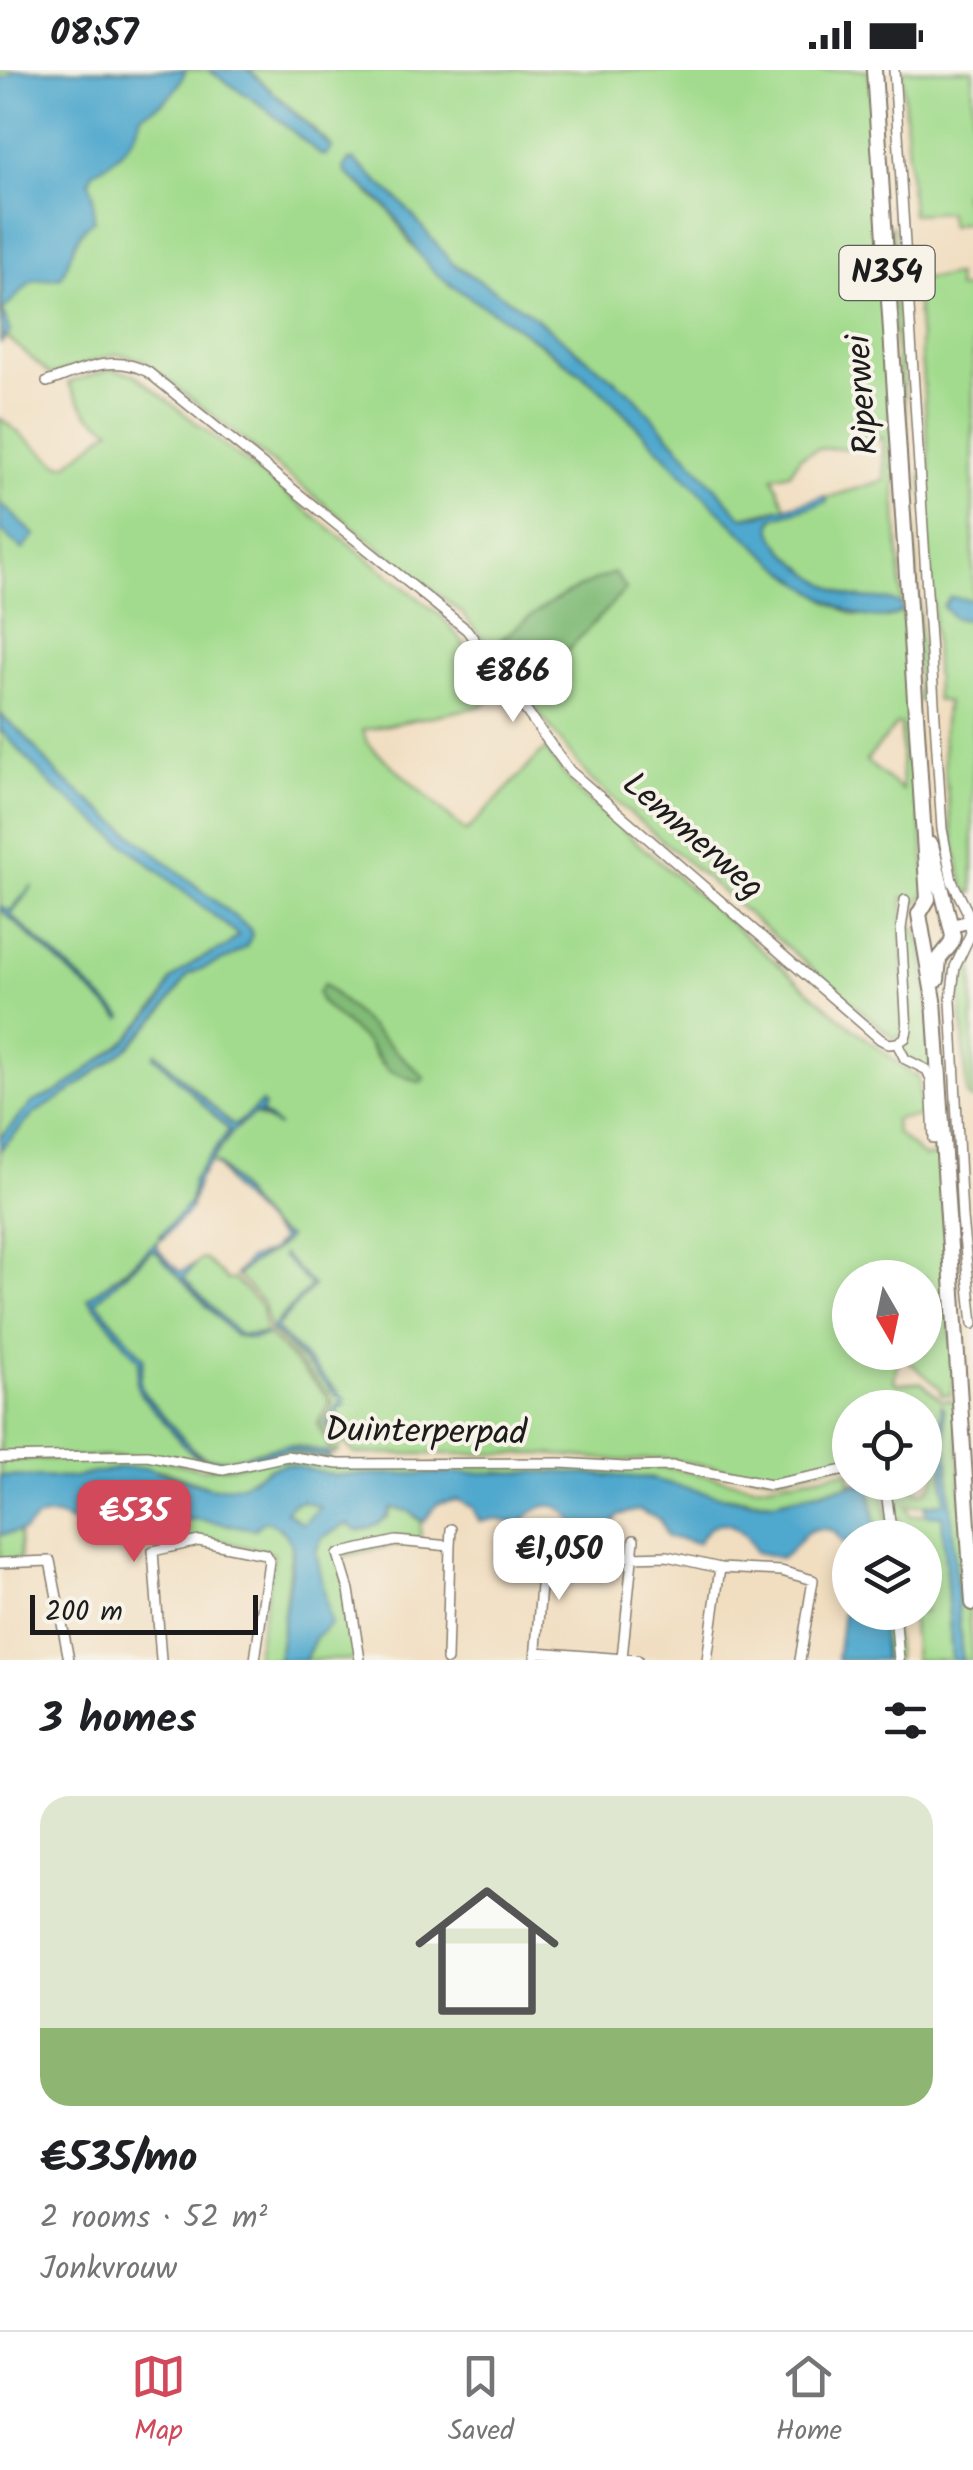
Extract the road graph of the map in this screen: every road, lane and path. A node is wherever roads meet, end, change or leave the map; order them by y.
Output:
1 (874, 70) edge
2 (894, 70) edge
3 (47, 382) dead end
4 (922, 810) junction
5 (928, 899) junction
6 (905, 900) dead end
7 (946, 908) junction
8 (920, 918) junction
9 (901, 921) junction
10 (971, 921) edge
11 (950, 926) junction
12 (925, 942) junction
13 (942, 952) junction
14 (934, 1000) junction
15 (896, 1043) junction
16 (934, 1139) dead end
17 (973, 1324) edge
18 (0, 1458) edge
19 (832, 1473) edge
20 (450, 1529) dead end
21 (634, 1540) dead end
22 (450, 1546) junction
23 (631, 1557) junction
24 (0, 1563) edge
25 (720, 1568) junction
26 (973, 1603) edge
27 (896, 1630) edge
28 (536, 1656) edge
29 (622, 1658) edge
30 (69, 1660) edge
31 (161, 1660) edge
32 (254, 1660) edge
33 (360, 1660) edge
34 (447, 1660) edge
35 (637, 1660) edge
36 (708, 1660) edge
37 (800, 1660) edge
38 (899, 1660) edge

1 - 4 main road, Riperwei / N354
2 - 10 street, Riperwei
3 - 15 street, Lemmerweg
4 - 5 main road, N354
4 - 7 main road, N354
5 - 7 main road
5 - 8 main road, N354
6 - 9 street
7 - 11 main road, N354
8 - 9 street
8 - 12 main road, N354
9 - 15 street
10 - 11 street
10 - 17 street
11 - 13 main road, N354
12 - 13 main road
12 - 14 main road, N354
13 - 14 main road, N354
14 - 26 main road, N354
15 - 16 street, Lemmerweg
18 - 19 street, Duinterperpad
20 - 22 street
21 - 23 street
22 - 33 street
22 - 34 street
23 - 25 street
23 - 28 street
23 - 29 street
24 - 30 street
25 - 36 street
25 - 37 street
27 - 38 street
28 - 29 street
29 - 35 street
31 - 32 street

